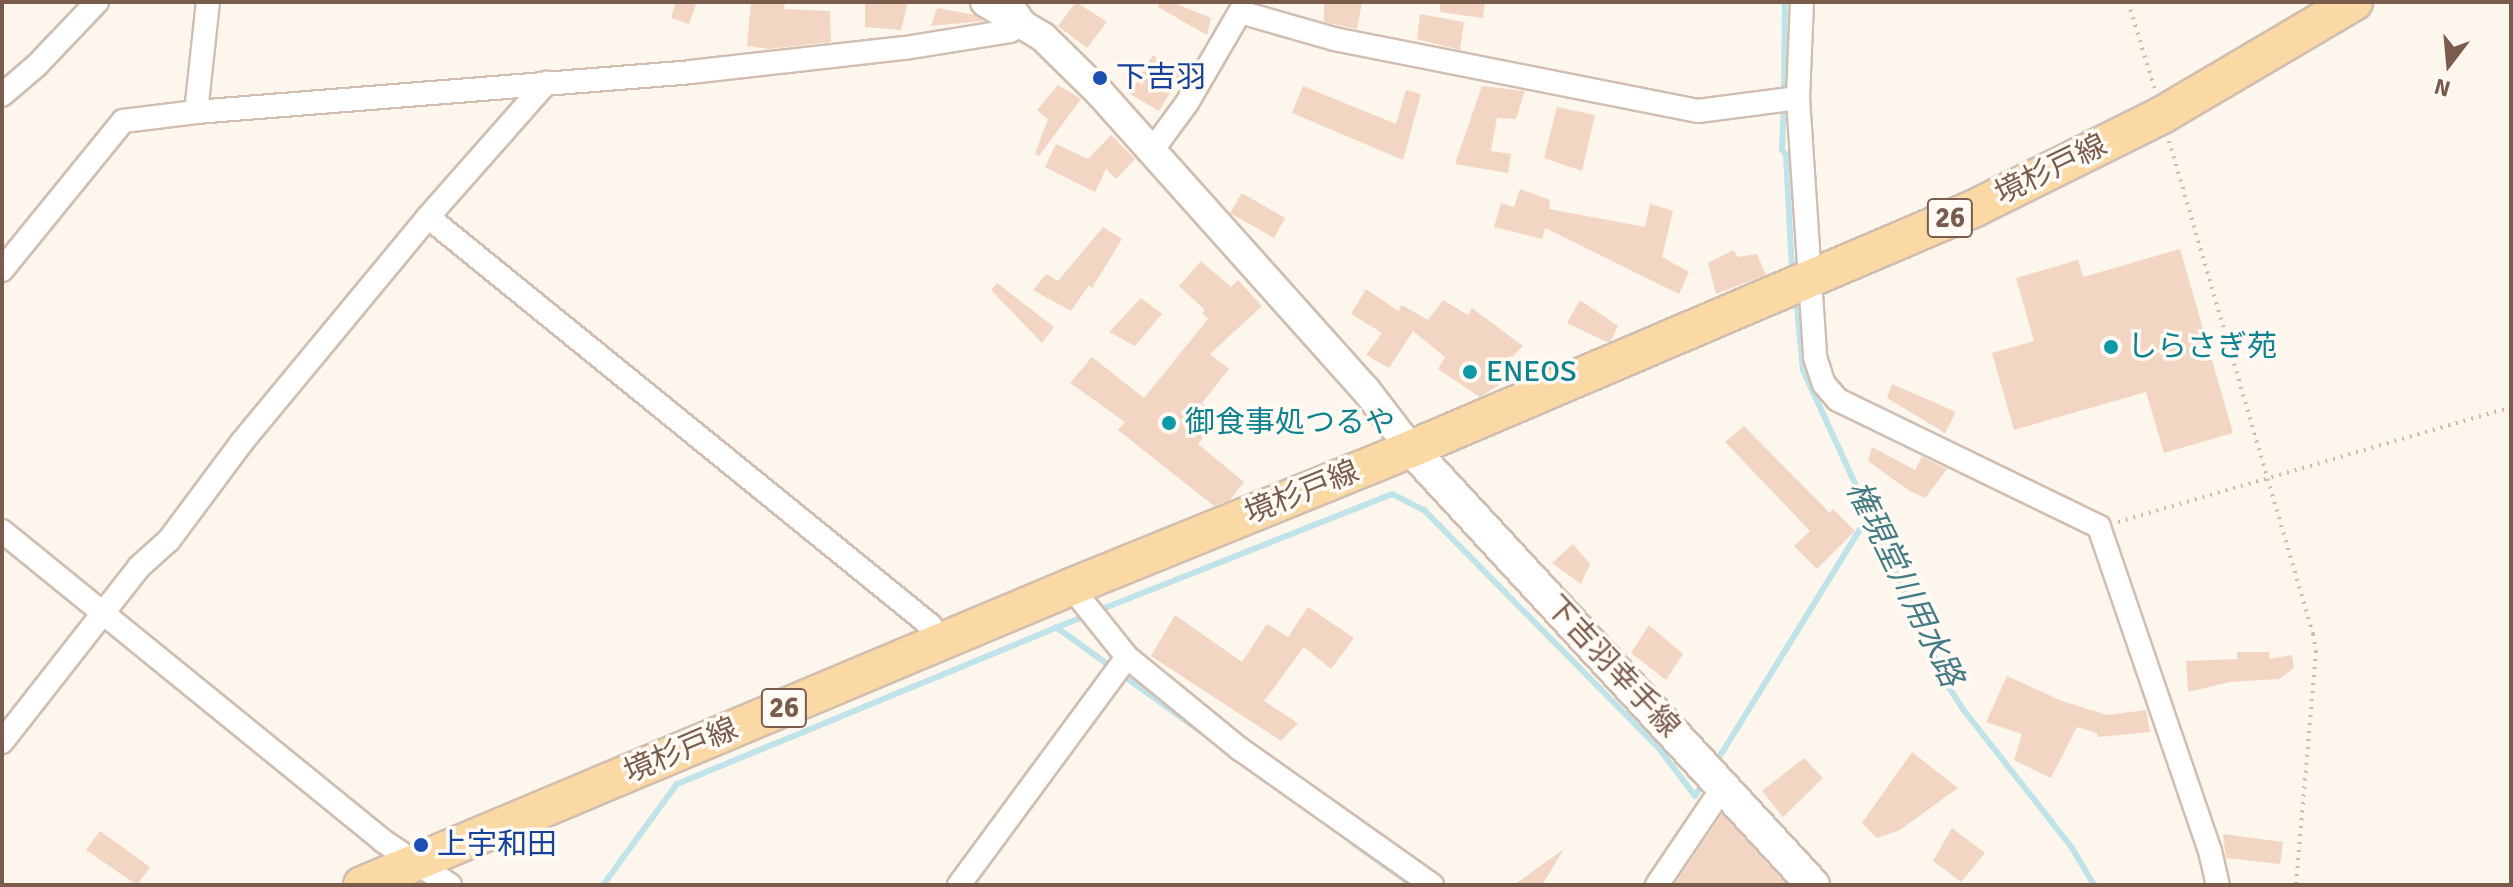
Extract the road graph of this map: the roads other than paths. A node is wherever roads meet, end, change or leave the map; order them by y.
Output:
1 (97, 2) edge
2 (208, 2) edge
3 (985, 2) edge
4 (1802, 2) edge
5 (2354, 2) edge
6 (1017, 12) edge
7 (546, 83) junction
8 (2, 95) edge
9 (1798, 98) junction
10 (196, 112) junction
11 (1151, 152) junction
12 (428, 217) junction
13 (2, 270) edge
14 (1811, 278) junction
15 (1411, 449) junction
16 (2, 531) edge
17 (1071, 587) junction
18 (104, 613) junction
19 (942, 642) junction
20 (1127, 657) junction
21 (2, 742) edge
22 (1723, 787) junction
23 (415, 862) junction
24 (362, 885) edge
25 (450, 885) edge
26 (959, 885) edge
27 (1432, 885) edge
28 (1657, 885) edge
29 (1813, 885) edge
30 (2218, 885) edge

1 - 8 street
2 - 10 street
3 - 6 street
4 - 9 street
5 - 14 main road, 境杉戸線 / 26
6 - 7 street
6 - 11 street
7 - 10 street
7 - 12 street
9 - 11 street
9 - 14 street
10 - 13 street
11 - 15 street
12 - 18 street
12 - 19 street
14 - 15 main road, 境杉戸線 / 26
14 - 30 street
15 - 17 main road, 境杉戸線 / 26
15 - 22 main road, 下吉羽幸手線
16 - 18 street
17 - 19 main road, 境杉戸線 / 26
17 - 20 street
18 - 21 street
18 - 23 street
19 - 23 main road, 境杉戸線 / 26
20 - 26 street
20 - 27 street
22 - 28 street
22 - 29 main road, 下吉羽幸手線
23 - 24 main road, 境杉戸線 / 26
23 - 25 street

